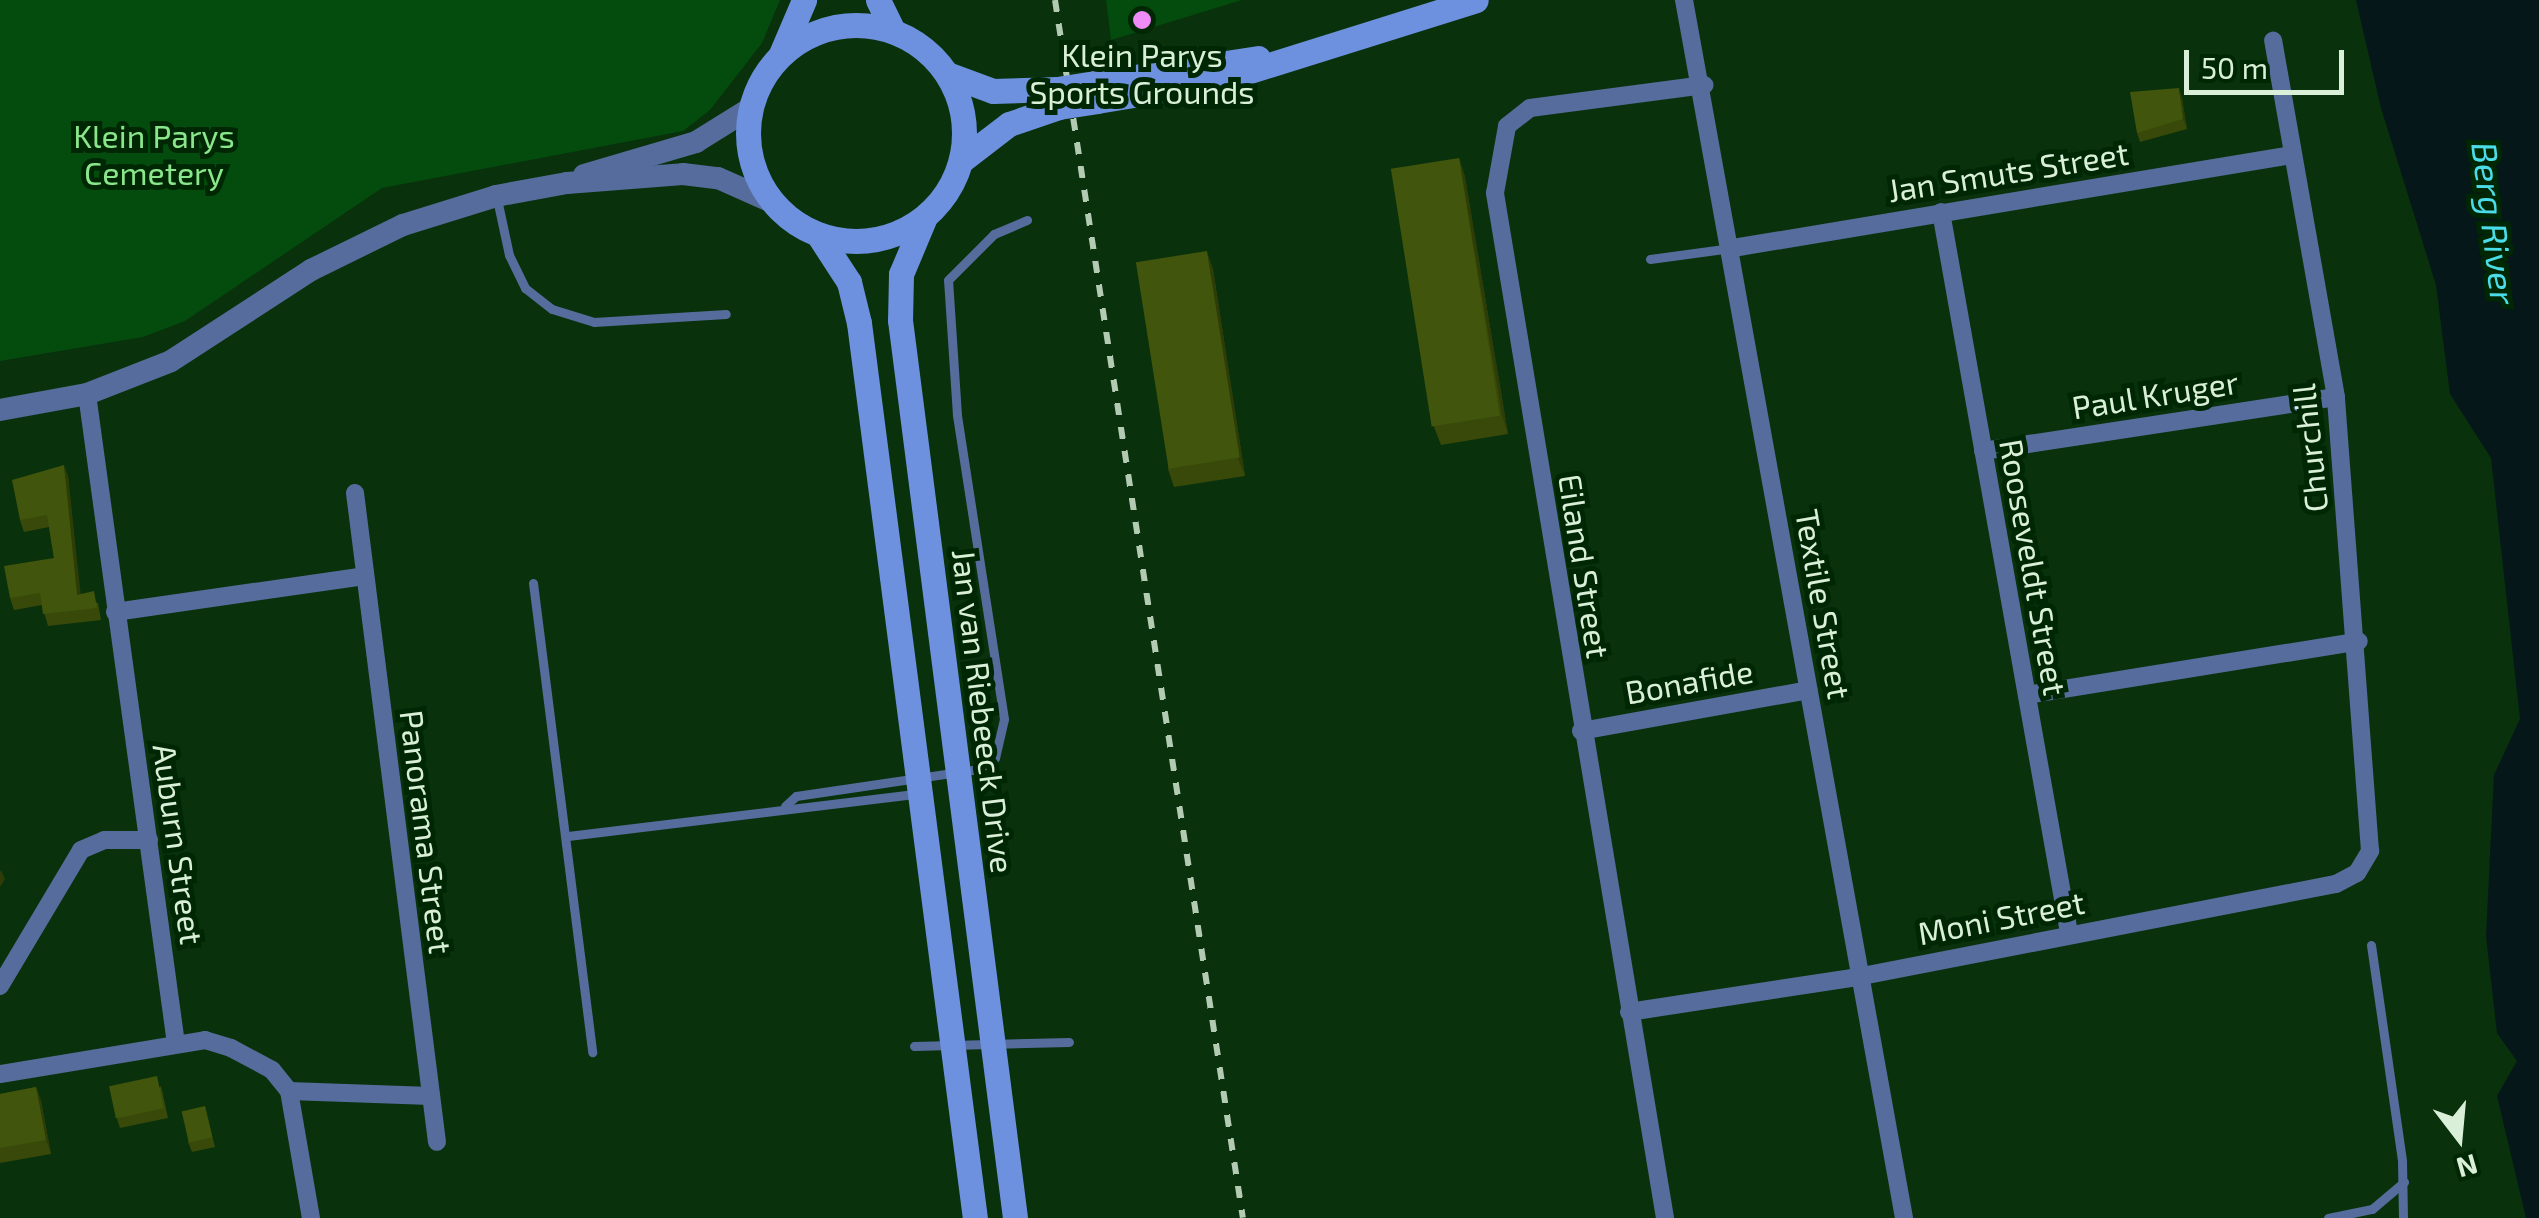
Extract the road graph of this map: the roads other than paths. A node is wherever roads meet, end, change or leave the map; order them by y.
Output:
1 (804, 0) edge
2 (878, 0) edge
3 (1476, 0) edge
4 (1684, 0) edge
5 (892, 30) junction
6 (2272, 42) dead end
7 (781, 54) junction
8 (948, 74) junction
9 (1704, 85) junction
10 (1058, 98) junction
11 (749, 109) junction
12 (2292, 155) junction
13 (962, 160) junction
14 (567, 183) junction
15 (496, 196) junction
16 (770, 201) junction
17 (1941, 212) junction
18 (925, 217) junction
19 (1027, 220) dead end
20 (819, 236) junction
21 (1734, 248) junction
22 (1650, 259) dead end
23 (726, 314) dead end
24 (87, 394) junction
25 (2336, 397) junction
26 (0, 410) edge
27 (1983, 451) junction
28 (355, 493) dead end
29 (364, 576) junction
30 (533, 583) dead end
31 (115, 612) junction
32 (2359, 641) junction
33 (1808, 690) junction
34 (2027, 695) junction
35 (1581, 731) junction
36 (958, 770) junction
37 (918, 786) junction
38 (786, 806) junction
39 (568, 836) junction
40 (149, 840) junction
41 (2370, 851) joint
42 (2068, 933) junction
43 (2371, 945) dead end
44 (1858, 977) junction
45 (0, 986) edge
46 (1629, 1012) junction
47 (1068, 1042) dead end
48 (176, 1044) junction
49 (994, 1045) junction
50 (914, 1046) dead end
51 (952, 1047) junction
52 (592, 1052) dead end
53 (0, 1073) edge
54 (288, 1092) junction
55 (431, 1096) junction
56 (437, 1142) dead end
57 (2404, 1182) junction
58 (311, 1218) edge
59 (975, 1218) edge
60 (1016, 1218) edge
61 (1665, 1218) edge
62 (1904, 1218) edge
63 (2328, 1218) edge
64 (2403, 1218) edge

1 - 7 main road
2 - 5 main road
3 - 10 main road, bridge
4 - 9 street, Textile Street
5 - 7 main road
5 - 8 main road
6 - 12 street, Churchill
7 - 11 main road
8 - 10 main road
8 - 13 main road
9 - 21 street, Textile Street
9 - 35 street, Eiland Street
10 - 13 main road
11 - 14 street
11 - 16 main road
12 - 17 street, Jan Smuts Street
12 - 25 street, Churchill
13 - 18 main road
14 - 15 street
14 - 16 street
15 - 23 lane
15 - 24 street
16 - 20 main road
17 - 21 street, Jan Smuts Street
17 - 27 street, Rooseveldt Street
18 - 20 main road
18 - 36 main road, Jan van Riebeeck Drive
19 - 36 lane
20 - 37 main road
21 - 22 lane
21 - 33 street, Textile Street
24 - 26 street
24 - 31 street, Auburn Street
25 - 27 street, Paul Kruger
25 - 32 street, Churchill
27 - 34 street, Rooseveldt Street
28 - 29 street, Panorama Street
29 - 31 street
29 - 55 street, Panorama Street
30 - 39 lane
31 - 40 street, Auburn Street
32 - 34 street
32 - 41 street, Churchill
33 - 35 street, Bonafide
33 - 44 street, Textile Street
34 - 42 street, Rooseveldt Street
35 - 46 street, Eiland Street
36 - 37 lane
36 - 49 main road, Jan van Riebeeck Drive
37 - 38 lane
37 - 38 lane
37 - 51 main road
38 - 39 lane
39 - 52 lane
40 - 45 street
40 - 48 street, Auburn Street
41 - 42 street, Moni Street
42 - 44 street, Moni Street
43 - 57 lane
44 - 46 street, Moni Street
44 - 62 street, Textile Street
46 - 61 street, Eiland Street
47 - 49 lane
48 - 53 street
48 - 54 street
49 - 51 lane
49 - 60 main road, Jan van Riebeeck Drive
50 - 51 lane
51 - 59 main road
54 - 55 street
54 - 58 street
55 - 56 street, Panorama Street
57 - 63 lane
57 - 64 lane

